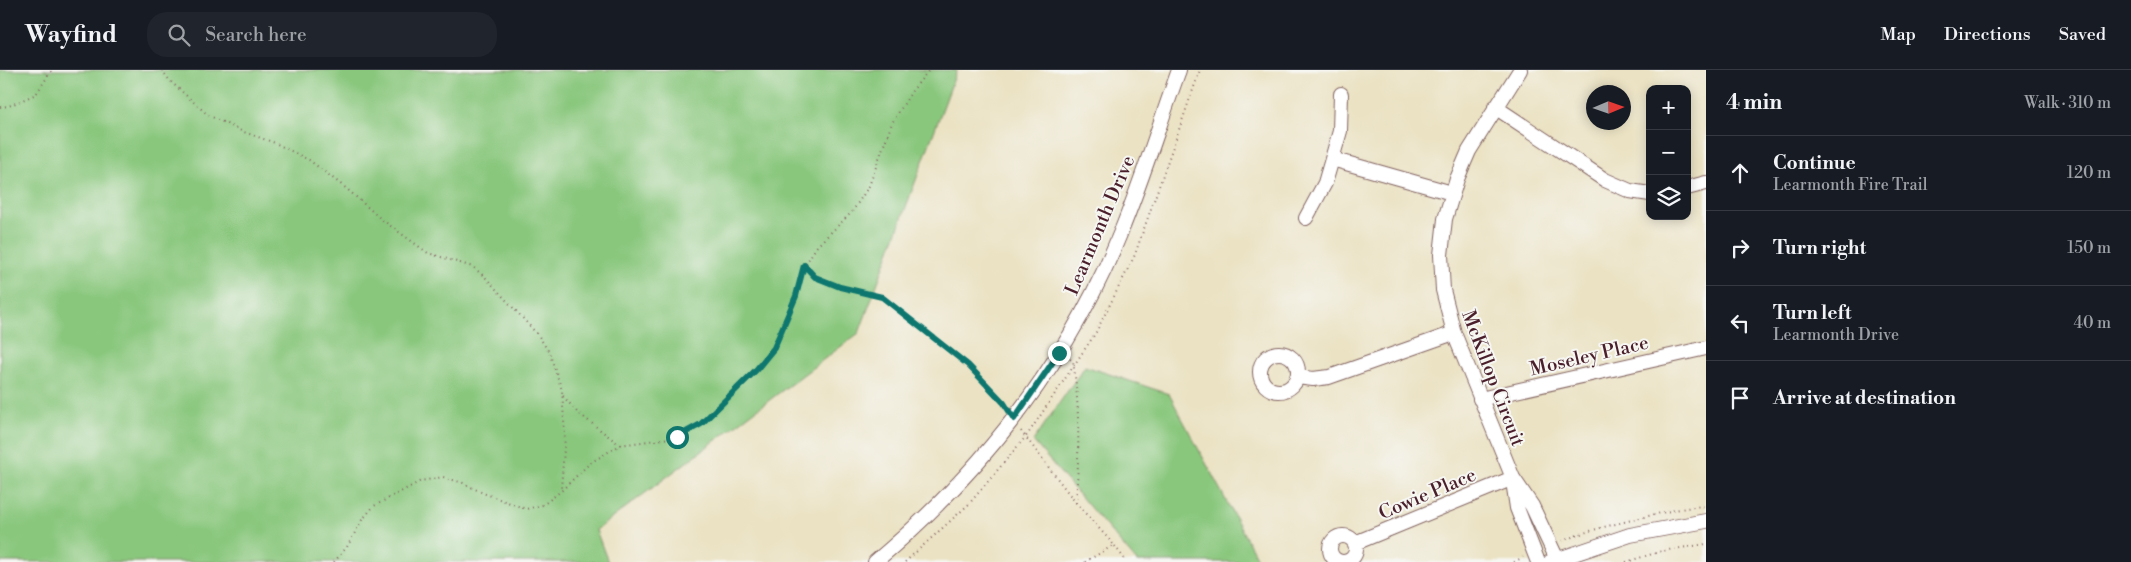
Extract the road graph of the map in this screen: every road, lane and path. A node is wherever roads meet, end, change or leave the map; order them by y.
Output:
1 (52, 70) edge
2 (162, 70) edge
3 (929, 70) edge
4 (1178, 70) edge
5 (1520, 70) edge
6 (1341, 94) dead end
7 (0, 107) edge
8 (1495, 107) junction
9 (1332, 159) junction
10 (1706, 184) edge
11 (1691, 187) edge
12 (1452, 193) junction
13 (1646, 193) edge
14 (1306, 218) dead end
15 (804, 265) junction
16 (1454, 333) junction
17 (1706, 348) edge
18 (1059, 353) junction
19 (1297, 377) dead end
20 (562, 395) junction
21 (1480, 399) junction
22 (1014, 419) junction
23 (620, 445) junction
24 (1513, 478) junction
25 (561, 491) junction
26 (1076, 502) junction
27 (1706, 521) edge
28 (1355, 544) dead end
29 (1706, 544) edge
30 (1114, 545) junction
31 (1554, 560) edge
32 (334, 562) edge
33 (875, 562) edge
34 (1085, 562) edge
35 (1127, 562) edge
36 (1538, 562) edge
37 (1626, 562) edge

1 - 7 path
2 - 20 path
3 - 15 path
4 - 18 street, Learmonth Drive
5 - 8 street, McKillop Circuit
6 - 9 street
8 - 12 street, McKillop Circuit
8 - 13 street
9 - 12 street
9 - 14 street
10 - 11 street
12 - 16 street, McKillop Circuit
15 - 22 path
15 - 23 path
16 - 19 street
16 - 21 street, McKillop Circuit
17 - 21 street, Moseley Place
18 - 22 street, Learmonth Drive
18 - 26 path
20 - 23 path
20 - 25 path
21 - 24 street, McKillop Circuit
22 - 26 path
22 - 33 street, Learmonth Drive
23 - 25 path
24 - 28 street, Cowie Place
24 - 31 street, McKillop Circuit
24 - 36 street, McKillop Circuit
25 - 32 path
26 - 30 path
27 - 31 street
29 - 37 path
30 - 34 path
30 - 35 path

